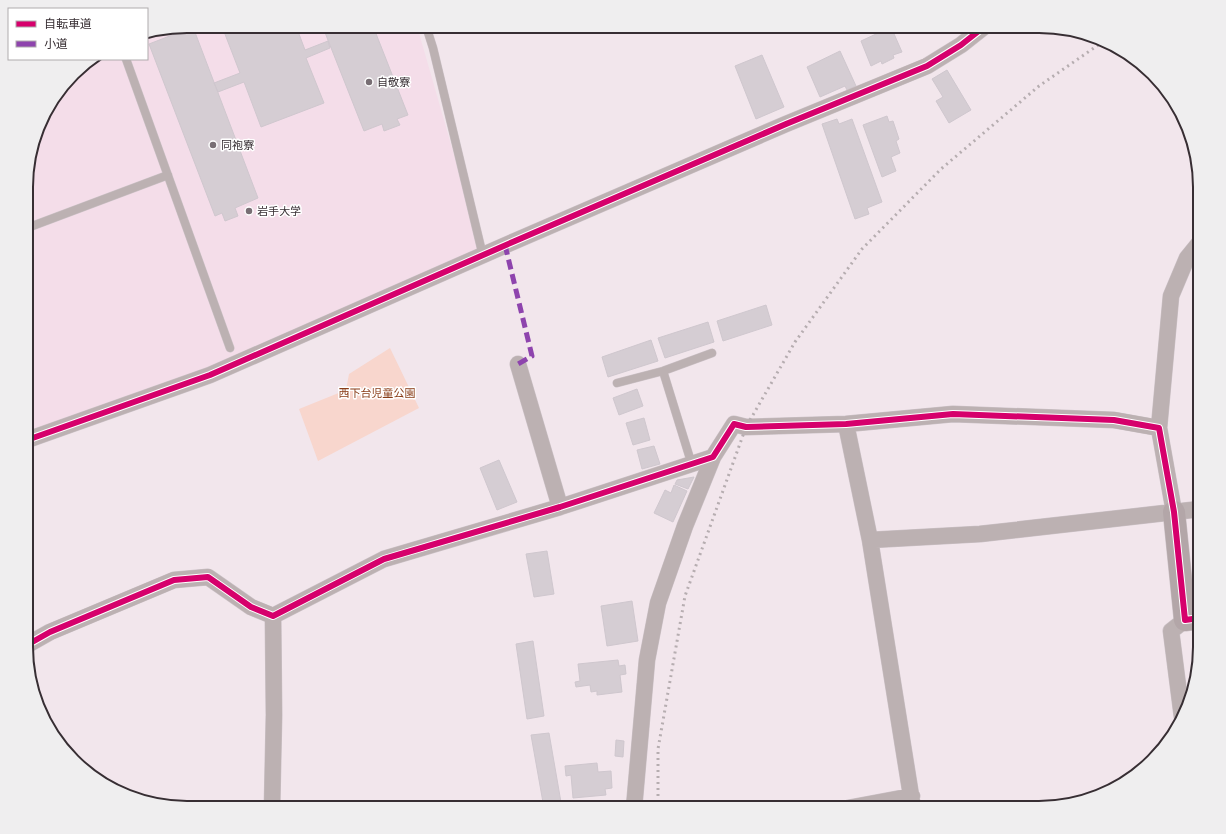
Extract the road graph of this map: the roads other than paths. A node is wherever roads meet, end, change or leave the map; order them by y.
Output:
1 (428, 33) edge
2 (976, 33) edge
3 (126, 60) edge
4 (168, 175) junction
5 (33, 226) edge
6 (1193, 251) edge
7 (483, 256) junction
8 (230, 348) dead end
9 (712, 353) dead end
10 (518, 364) dead end
11 (663, 371) junction
12 (617, 383) dead end
13 (846, 424) junction
14 (1159, 428) junction
15 (33, 438) edge
16 (714, 458) junction
17 (692, 465) junction
18 (560, 507) junction
19 (1193, 509) edge
20 (1174, 512) junction
21 (870, 540) junction
22 (274, 616) junction
23 (1192, 619) edge
24 (33, 642) edge
25 (1181, 707) edge
26 (272, 801) edge
27 (635, 801) edge
28 (913, 801) edge

1 - 7 lane
2 - 7 street
3 - 4 lane
4 - 5 lane
4 - 8 lane
6 - 14 street
7 - 15 street
9 - 11 lane
10 - 18 street
11 - 12 lane
11 - 17 lane
13 - 14 street
13 - 16 street
13 - 21 street
14 - 20 street
16 - 17 street
16 - 27 street
17 - 18 street
18 - 22 street
19 - 20 street
20 - 21 street
20 - 23 street
21 - 28 street
22 - 24 street
22 - 26 street
23 - 25 street

